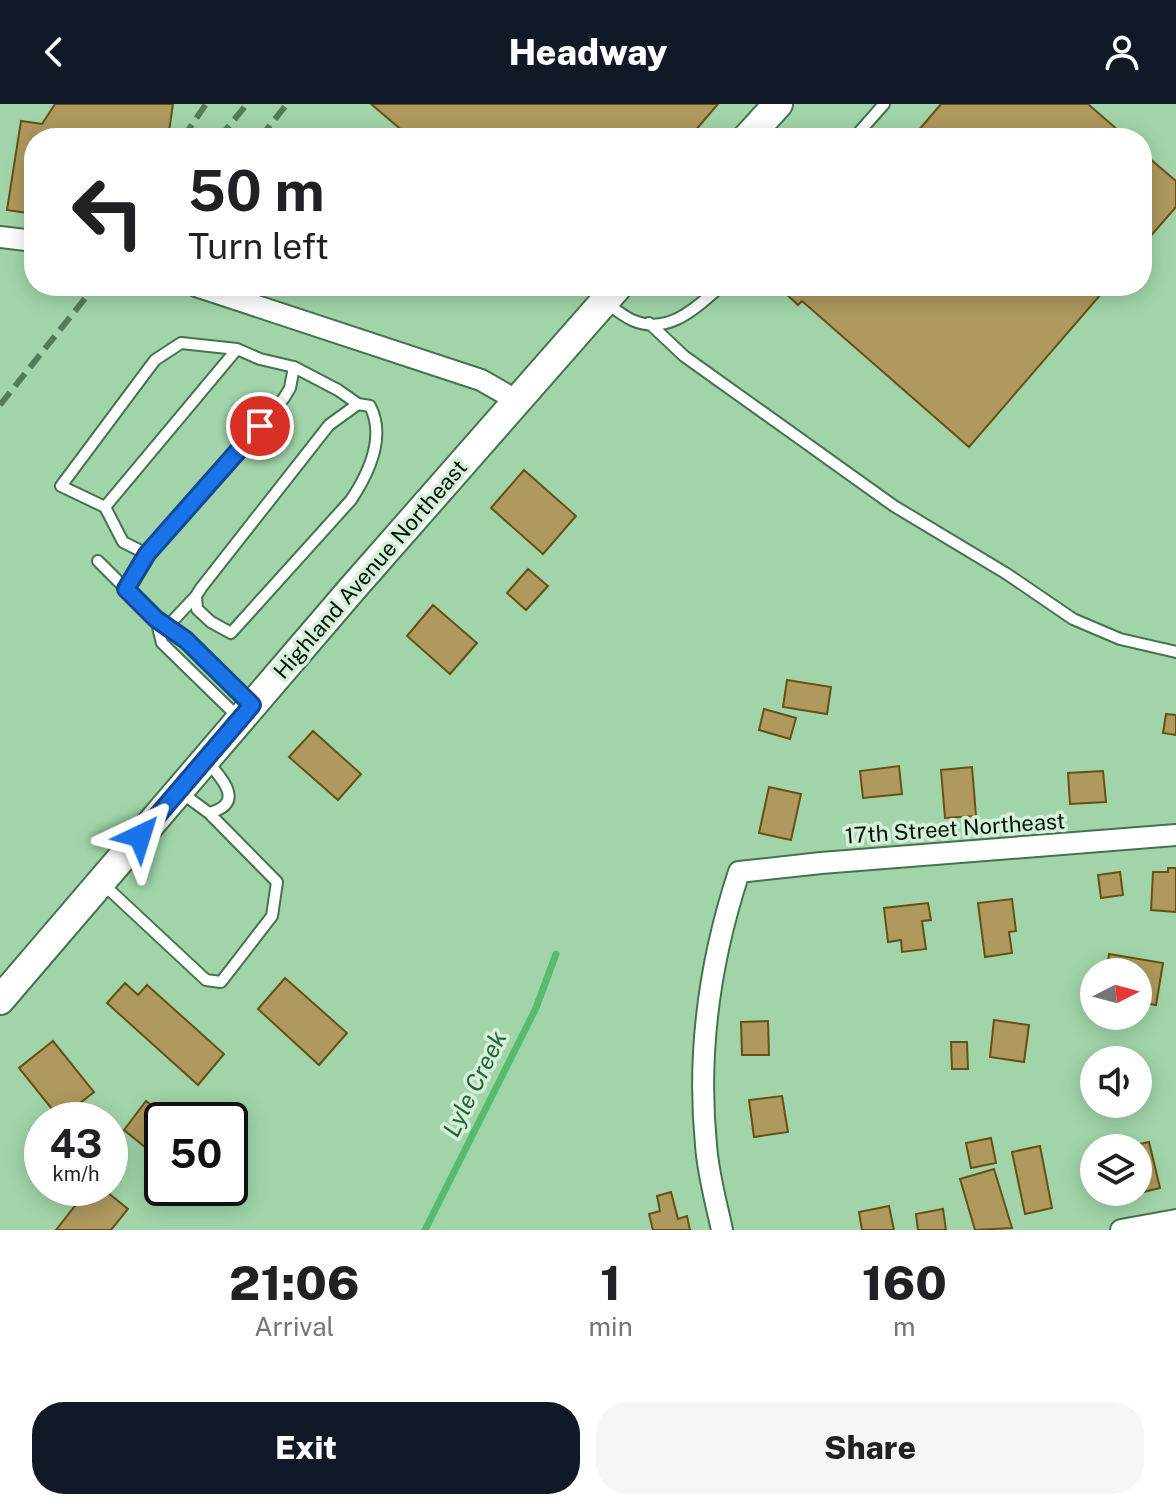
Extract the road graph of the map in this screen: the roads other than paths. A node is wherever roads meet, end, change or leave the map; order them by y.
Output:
1 (778, 104) edge
2 (884, 104) edge
3 (756, 128) edge
4 (863, 128) edge
5 (0, 237) edge
6 (24, 240) edge
7 (226, 296) edge
8 (609, 296) edge
9 (613, 296) edge
10 (709, 296) edge
11 (649, 323) junction
12 (237, 349) junction
13 (294, 367) junction
14 (516, 400) junction
15 (358, 404) junction
16 (105, 507) junction
17 (147, 554) junction
18 (98, 561) dead end
19 (126, 589) junction
20 (196, 596) junction
21 (156, 619) junction
22 (167, 627) junction
23 (1176, 652) edge
24 (246, 712) junction
25 (205, 760) junction
26 (179, 791) junction
27 (209, 813) junction
28 (1176, 835) edge
29 (101, 882) junction
30 (0, 1000) edge
31 (1176, 1220) edge
32 (722, 1230) edge
33 (1121, 1230) edge

1 - 3 main road
2 - 4 lane
5 - 6 street
7 - 14 street
8 - 14 main road, Highland Avenue Northeast
9 - 11 lane
10 - 11 lane
11 - 23 lane
12 - 13 lane
12 - 16 lane
12 - 16 lane
13 - 15 lane
13 - 17 lane
14 - 24 main road, Highland Avenue Northeast
15 - 20 lane
15 - 20 lane
16 - 17 lane
17 - 19 lane
18 - 19 lane
19 - 21 lane
20 - 22 lane
21 - 22 lane
21 - 24 lane
22 - 24 lane
24 - 25 main road, Highland Avenue Northeast
25 - 26 main road, Highland Avenue Northeast
25 - 27 lane
26 - 27 lane
26 - 29 main road, Highland Avenue Northeast
27 - 29 lane
28 - 32 street, 17th Street Northeast
29 - 30 main road, Highland Avenue Northeast
31 - 33 street

